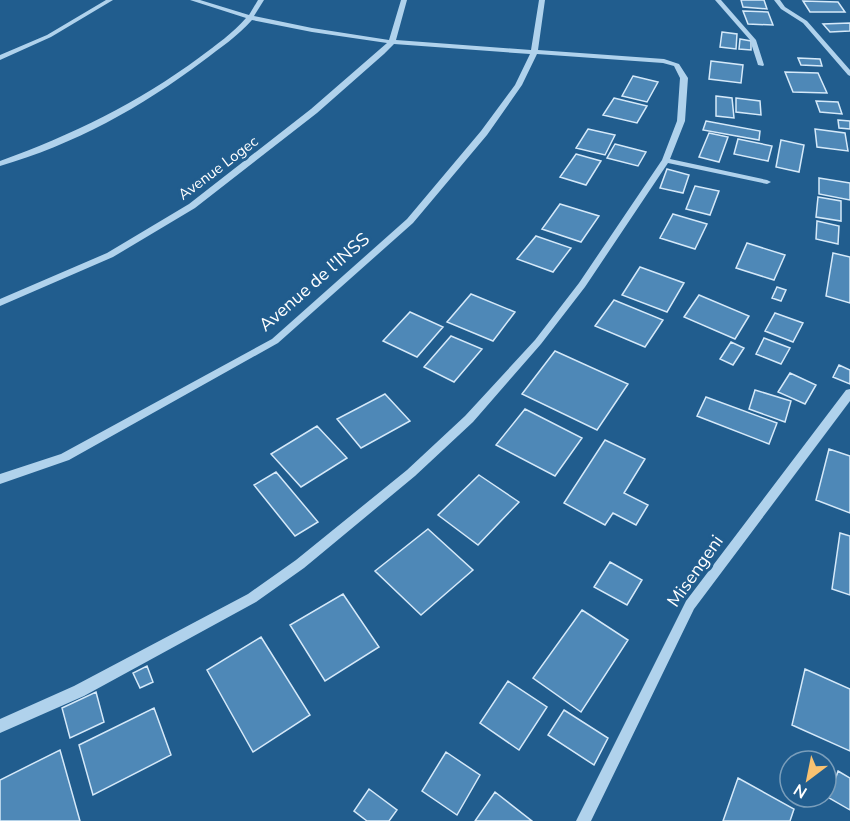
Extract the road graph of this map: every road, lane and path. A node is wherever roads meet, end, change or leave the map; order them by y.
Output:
1 (110, 0) edge
2 (192, 0) edge
3 (261, 0) edge
4 (404, 0) edge
5 (542, 0) edge
6 (718, 0) edge
7 (777, 0) edge
8 (253, 18) junction
9 (392, 42) junction
10 (534, 53) junction
11 (0, 58) edge
12 (760, 65) dead end
13 (850, 74) edge
14 (666, 160) junction
15 (0, 164) edge
16 (767, 182) dead end
17 (0, 303) edge
18 (850, 393) edge
19 (0, 479) edge
20 (0, 726) edge
21 (583, 821) edge

1 - 11 street
2 - 8 street
3 - 8 street
4 - 9 street, Avenue Logec
5 - 10 street, Avenue de l'INSS
6 - 12 street
7 - 13 street
8 - 9 street
8 - 15 street
9 - 10 street
9 - 17 street, Avenue Logec
10 - 14 street
10 - 19 street, Avenue de l'INSS
14 - 16 street
14 - 20 street
18 - 21 street, Misengeni

